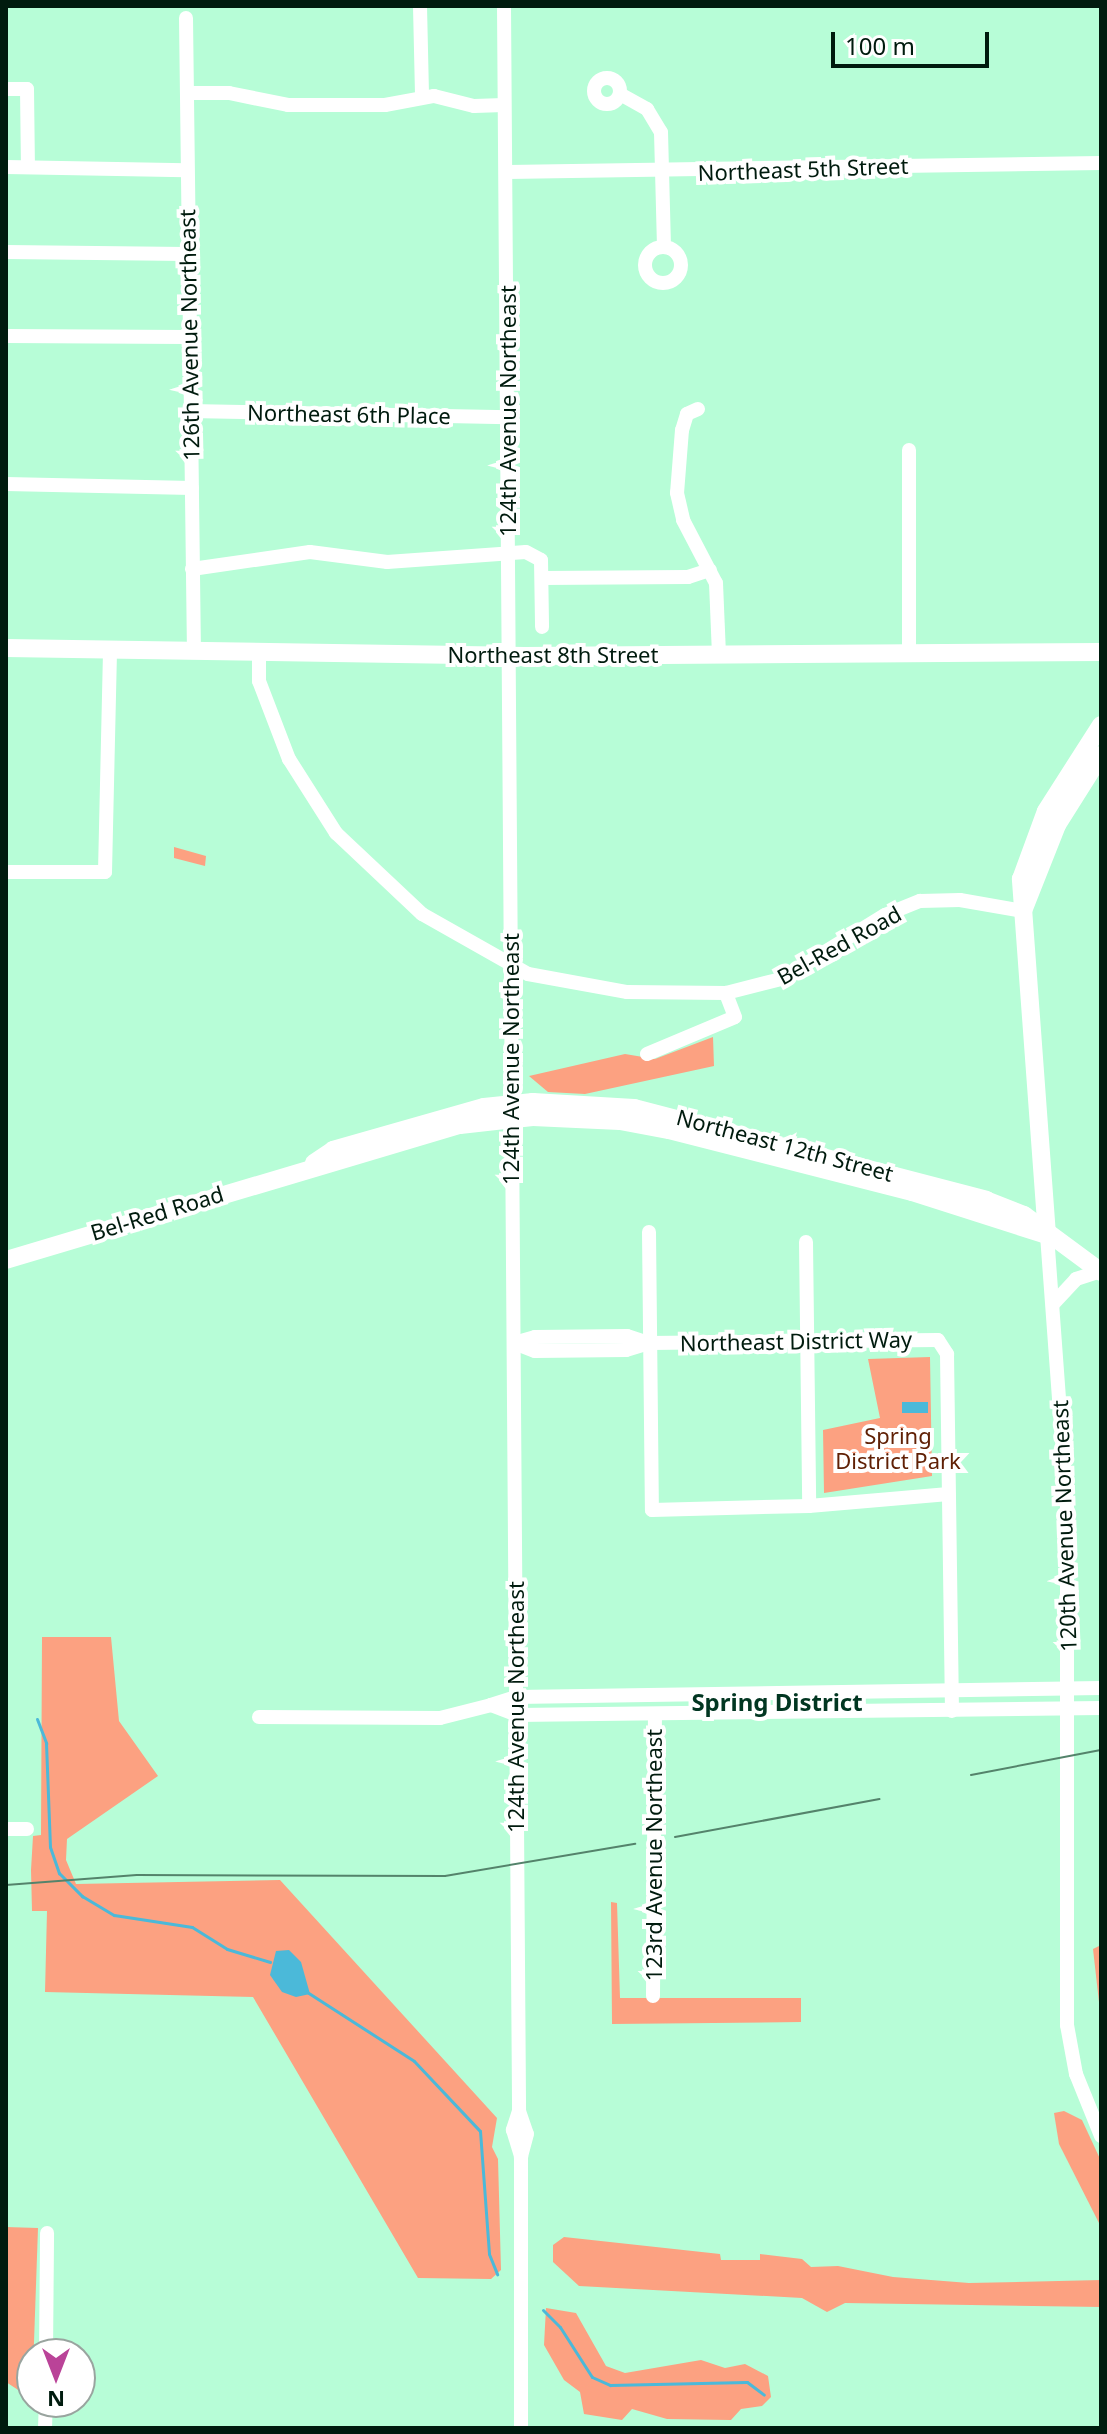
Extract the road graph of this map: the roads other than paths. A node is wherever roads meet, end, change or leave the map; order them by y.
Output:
1 (420, 6) edge
2 (504, 6) edge
3 (186, 18) dead end
4 (6, 89) edge
5 (187, 93) junction
6 (620, 94) dead end
7 (422, 96) junction
8 (504, 105) junction
9 (1101, 163) edge
10 (6, 167) edge
11 (28, 167) junction
12 (186, 170) junction
13 (506, 172) junction
14 (664, 172) junction
15 (664, 247) dead end
16 (6, 252) edge
17 (186, 254) junction
18 (6, 336) edge
19 (187, 337) junction
20 (698, 409) dead end
21 (189, 411) junction
22 (509, 417) junction
23 (909, 450) dead end
24 (6, 484) edge
25 (192, 488) junction
26 (508, 552) junction
27 (192, 569) junction
28 (710, 570) junction
29 (542, 578) junction
30 (542, 627) dead end
31 (6, 648) edge
32 (110, 650) junction
33 (194, 651) junction
34 (259, 652) junction
35 (1101, 652) edge
36 (909, 653) junction
37 (719, 655) junction
38 (507, 656) junction
39 (1101, 725) edge
40 (1101, 755) edge
41 (6, 872) edge
42 (1023, 911) junction
43 (512, 966) junction
44 (726, 993) junction
45 (647, 1054) dead end
46 (511, 1111) junction
47 (649, 1232) dead end
48 (1047, 1235) junction
49 (806, 1242) dead end
50 (6, 1260) edge
51 (1100, 1271) edge
52 (1053, 1304) junction
53 (807, 1342) junction
54 (514, 1343) junction
55 (649, 1343) junction
56 (948, 1494) junction
57 (809, 1506) junction
58 (1101, 1688) edge
59 (1068, 1689) junction
60 (951, 1690) junction
61 (516, 1697) junction
62 (491, 1705) junction
63 (1101, 1708) edge
64 (1068, 1709) junction
65 (952, 1711) junction
66 (655, 1714) junction
67 (517, 1715) junction
68 (259, 1717) dead end
69 (6, 1829) edge
70 (27, 1829) dead end
71 (653, 1996) dead end
72 (1101, 2136) edge
73 (47, 2233) dead end
74 (46, 2338) edge
75 (521, 2428) edge

1 - 7 street
2 - 8 street, 124th Avenue Northeast
3 - 5 street, 126th Avenue Northeast
4 - 11 street
5 - 7 street
5 - 12 street, 126th Avenue Northeast
6 - 14 street
7 - 8 street
8 - 13 street, 124th Avenue Northeast
9 - 14 street, Northeast 5th Street
10 - 11 street
11 - 12 street
12 - 17 street, 126th Avenue Northeast
13 - 14 street, Northeast 5th Street
13 - 22 street, 124th Avenue Northeast
14 - 15 street
16 - 17 street
17 - 19 street, 126th Avenue Northeast
18 - 19 street
19 - 21 street, 126th Avenue Northeast
20 - 28 street
21 - 22 street, Northeast 6th Place
21 - 25 street, 126th Avenue Northeast
22 - 26 street, 124th Avenue Northeast
23 - 36 street
24 - 25 street
25 - 27 street, 126th Avenue Northeast
26 - 27 street
26 - 29 street
26 - 38 street, 124th Avenue Northeast
27 - 33 street, 126th Avenue Northeast
28 - 29 street
28 - 37 street
29 - 30 street
31 - 32 main road, Northeast 8th Street
32 - 33 main road, Northeast 8th Street
32 - 41 street
33 - 34 main road, Northeast 8th Street
34 - 38 main road, Northeast 8th Street
34 - 43 street, Bel-Red Road
35 - 36 main road, Northeast 8th Street
36 - 37 main road, Northeast 8th Street
37 - 38 main road, Northeast 8th Street
38 - 43 street, 124th Avenue Northeast
39 - 42 main road, 120th Avenue Northeast
40 - 42 main road, 120th Avenue Northeast
42 - 44 street, Bel-Red Road
42 - 48 main road, 120th Avenue Northeast
43 - 44 street, Bel-Red Road
43 - 46 street, 124th Avenue Northeast
44 - 45 street
46 - 48 main road, Northeast 12th Street
46 - 50 main road, Bel-Red Road
46 - 54 street, 124th Avenue Northeast
47 - 55 street
48 - 51 main road, Northeast 12th Street
48 - 52 street, 120th Avenue Northeast
49 - 53 street
51 - 52 street
52 - 59 street, 120th Avenue Northeast
53 - 55 street, Northeast District Way
53 - 56 street, Northeast District Way
53 - 57 street
54 - 55 street, Northeast District Way
54 - 61 street, 124th Avenue Northeast
55 - 57 street
56 - 57 street
56 - 60 street
58 - 59 street
59 - 60 street
59 - 64 street, 120th Avenue Northeast
60 - 61 street
60 - 65 street
61 - 62 street
61 - 67 street, 124th Avenue Northeast
62 - 67 street
62 - 68 street
63 - 64 street
64 - 65 street
64 - 72 street, 120th Avenue Northeast
65 - 66 street
66 - 67 street
66 - 71 street, 123rd Avenue Northeast
67 - 75 street, 124th Avenue Northeast
69 - 70 street
73 - 74 street

